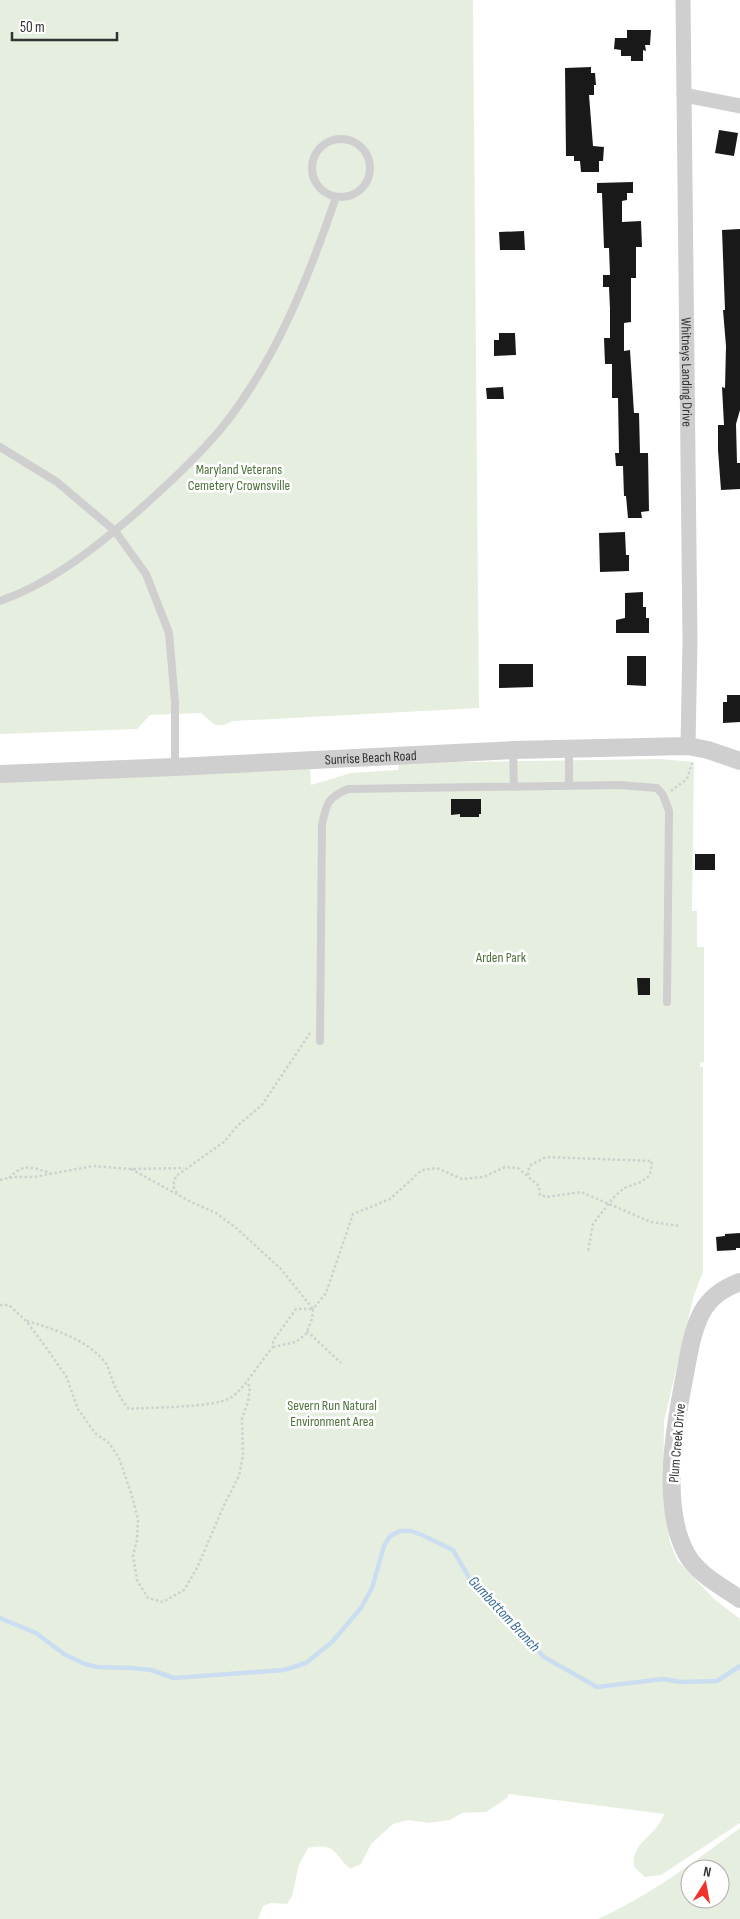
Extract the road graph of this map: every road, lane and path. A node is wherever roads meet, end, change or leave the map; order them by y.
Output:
1 (683, 0) edge
2 (684, 96) junction
3 (740, 106) edge
4 (336, 197) junction
5 (0, 447) edge
6 (115, 531) junction
7 (0, 601) edge
8 (688, 746) junction
9 (512, 750) junction
10 (569, 750) junction
11 (740, 761) edge
12 (175, 767) junction
13 (0, 774) edge
14 (569, 786) junction
15 (514, 787) junction
16 (663, 795) junction
17 (667, 1002) dead end
18 (320, 1017) junction
19 (320, 1041) dead end
20 (184, 1168) junction
21 (131, 1169) junction
22 (52, 1174) junction
23 (528, 1176) junction
24 (9, 1178) junction
25 (0, 1180) edge
26 (177, 1193) junction
27 (608, 1204) junction
28 (680, 1226) dead end
29 (588, 1251) dead end
30 (740, 1282) edge
31 (0, 1305) edge
32 (313, 1308) junction
33 (26, 1321) junction
34 (307, 1331) junction
35 (273, 1347) junction
36 (341, 1364) dead end
37 (246, 1382) junction
38 (740, 1599) edge

1 - 2 street, Whitneys Landing Drive
2 - 3 street
2 - 8 street, Whitneys Landing Drive
4 - 4 lane
4 - 6 lane
5 - 6 lane
6 - 7 lane
6 - 12 lane
8 - 10 street, Sunrise Beach Road
8 - 11 street, Sunrise Beach Road
8 - 16 path
9 - 10 street, Sunrise Beach Road
9 - 12 street, Sunrise Beach Road
9 - 15 lane
10 - 14 lane
12 - 13 street, Sunrise Beach Road
14 - 15 lane
14 - 16 lane
15 - 18 lane
16 - 17 lane
18 - 19 lane
18 - 20 path
20 - 21 path
20 - 26 path
21 - 22 path
21 - 26 path
22 - 24 path
22 - 24 path
23 - 27 path
23 - 27 path
23 - 32 path
24 - 25 path
26 - 32 path
27 - 28 path
27 - 29 path
30 - 38 street, Plum Creek Drive
31 - 33 path
32 - 34 path
32 - 35 path
33 - 37 path
33 - 37 path
34 - 35 path
34 - 36 path
35 - 37 path

